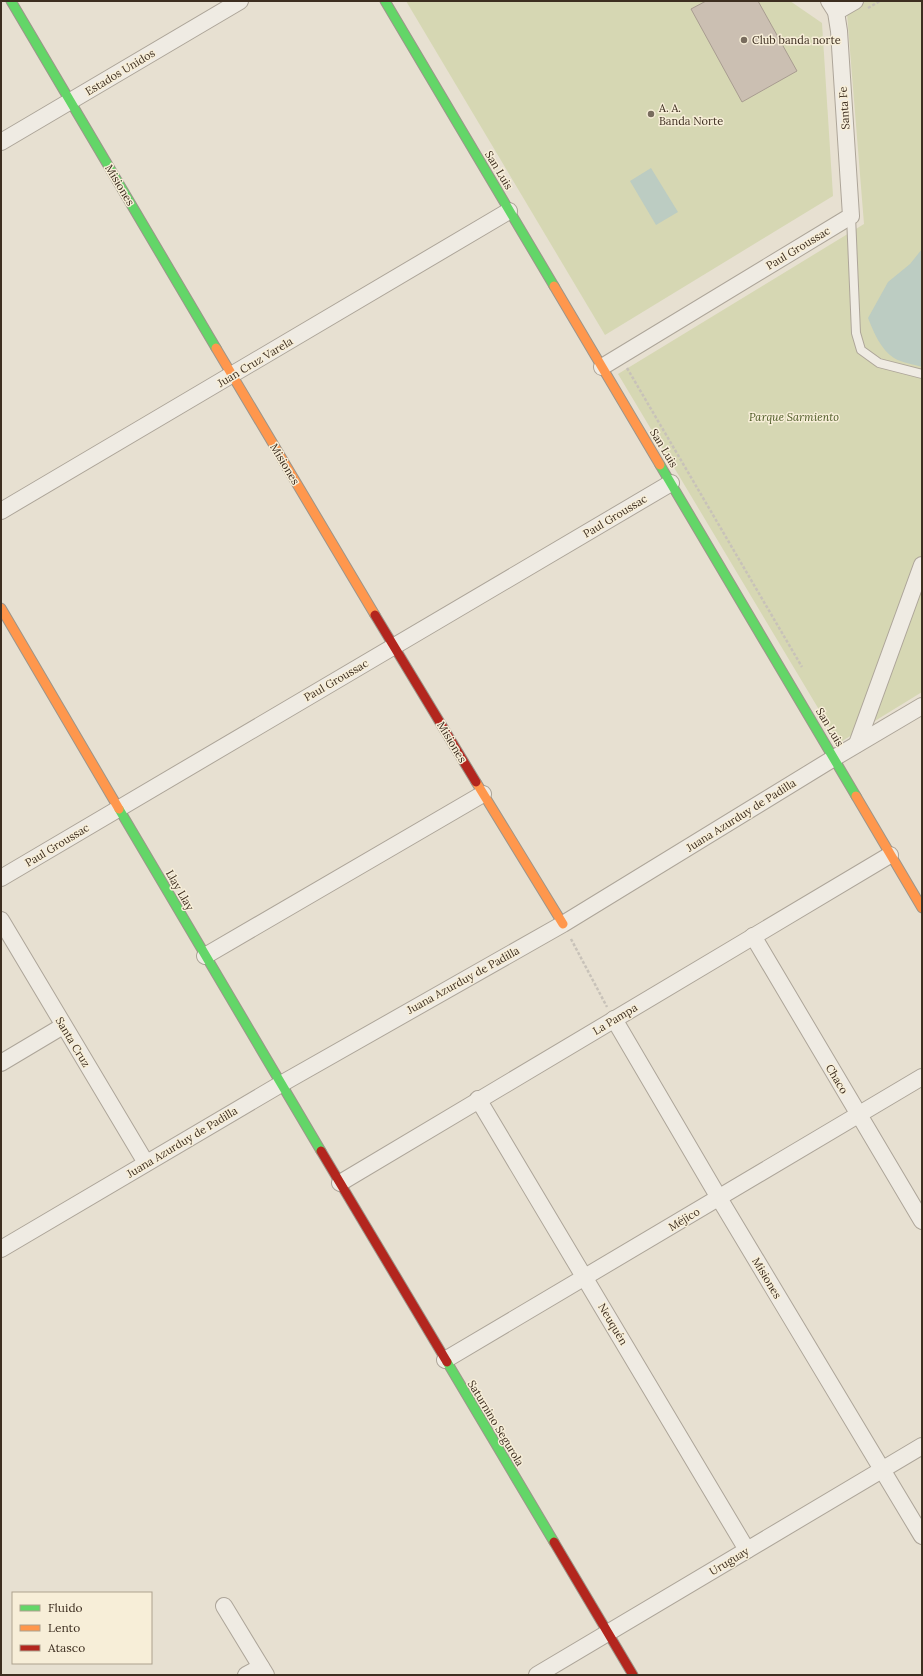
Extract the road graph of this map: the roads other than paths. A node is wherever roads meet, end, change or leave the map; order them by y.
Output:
1 (11, 1) edge
2 (240, 1) edge
3 (385, 1) edge
4 (861, 5) edge
5 (833, 6) edge
6 (71, 101) junction
7 (1, 142) edge
8 (509, 211) junction
9 (851, 216) junction
10 (602, 367) junction
11 (922, 374) edge
12 (233, 376) junction
13 (671, 483) junction
14 (1, 511) edge
15 (922, 565) edge
16 (1, 608) edge
17 (393, 646) junction
18 (922, 706) edge
19 (857, 744) junction
20 (834, 758) junction
21 (483, 794) junction
22 (119, 808) junction
23 (890, 855) junction
24 (1, 878) edge
25 (922, 908) edge
26 (1, 920) edge
27 (563, 924) junction
28 (753, 936) junction
29 (205, 956) junction
30 (614, 1019) junction
31 (63, 1026) junction
32 (1, 1063) edge
33 (922, 1077) edge
34 (281, 1084) junction
35 (478, 1099) junction
36 (858, 1115) junction
37 (146, 1163) junction
38 (340, 1183) junction
39 (719, 1198) junction
40 (922, 1222) edge
41 (1, 1249) edge
42 (585, 1277) junction
43 (445, 1360) junction
44 (922, 1446) edge
45 (882, 1470) junction
46 (922, 1536) edge
47 (747, 1550) junction
48 (224, 1606) dead end
49 (608, 1633) junction
50 (263, 1671) edge
51 (246, 1675) edge
52 (537, 1675) edge
53 (633, 1675) edge

1 - 6 street, Misiones
2 - 6 street, Estados Unidos
3 - 8 street, San Luis
4 - 5 street
5 - 9 street, Santa Fe
6 - 7 street, Estados Unidos
6 - 12 street, Misiones
8 - 10 street, San Luis
8 - 12 street, Juan Cruz Varela
9 - 10 street, Paul Groussac
9 - 11 lane
10 - 13 street, San Luis
12 - 14 street, Juan Cruz Varela
12 - 17 street, Misiones
13 - 17 street, Paul Groussac
13 - 20 street, San Luis
15 - 19 street
16 - 22 street, Llay Llay
17 - 21 street, Misiones
17 - 22 street, Paul Groussac
18 - 19 street, Juana Azurduy de Padilla
19 - 20 street, Juana Azurduy de Padilla
20 - 23 street, San Luis
20 - 27 street, Juana Azurduy de Padilla
21 - 27 street, Misiones
21 - 29 street
22 - 24 street, Paul Groussac
22 - 29 street, Llay Llay
23 - 25 street, San Luis
23 - 28 street, La Pampa
26 - 31 street, Santa Cruz
27 - 34 street, Juana Azurduy de Padilla
28 - 30 street, La Pampa
28 - 36 street, Chaco
29 - 34 street, Llay Llay
30 - 35 street, La Pampa
30 - 39 street, Misiones
31 - 32 street
31 - 37 street, Santa Cruz
33 - 36 street, Méjico
34 - 37 street, Juana Azurduy de Padilla
34 - 38 street, Llay Llay
35 - 38 street, La Pampa
35 - 42 street, Neuquén
36 - 39 street, Méjico
36 - 40 street, Chaco
37 - 41 street, Juana Azurduy de Padilla
38 - 43 street, Saturnino Segurola
39 - 42 street, Méjico
39 - 45 street, Misiones
42 - 43 street, Méjico
42 - 47 street, Neuquén
43 - 49 street, Saturnino Segurola
44 - 45 street, Uruguay
45 - 46 street, Misiones
45 - 47 street, Uruguay
47 - 49 street, Uruguay
48 - 50 street
49 - 52 street, Uruguay
49 - 53 street, Saturnino Segurola
50 - 51 street

